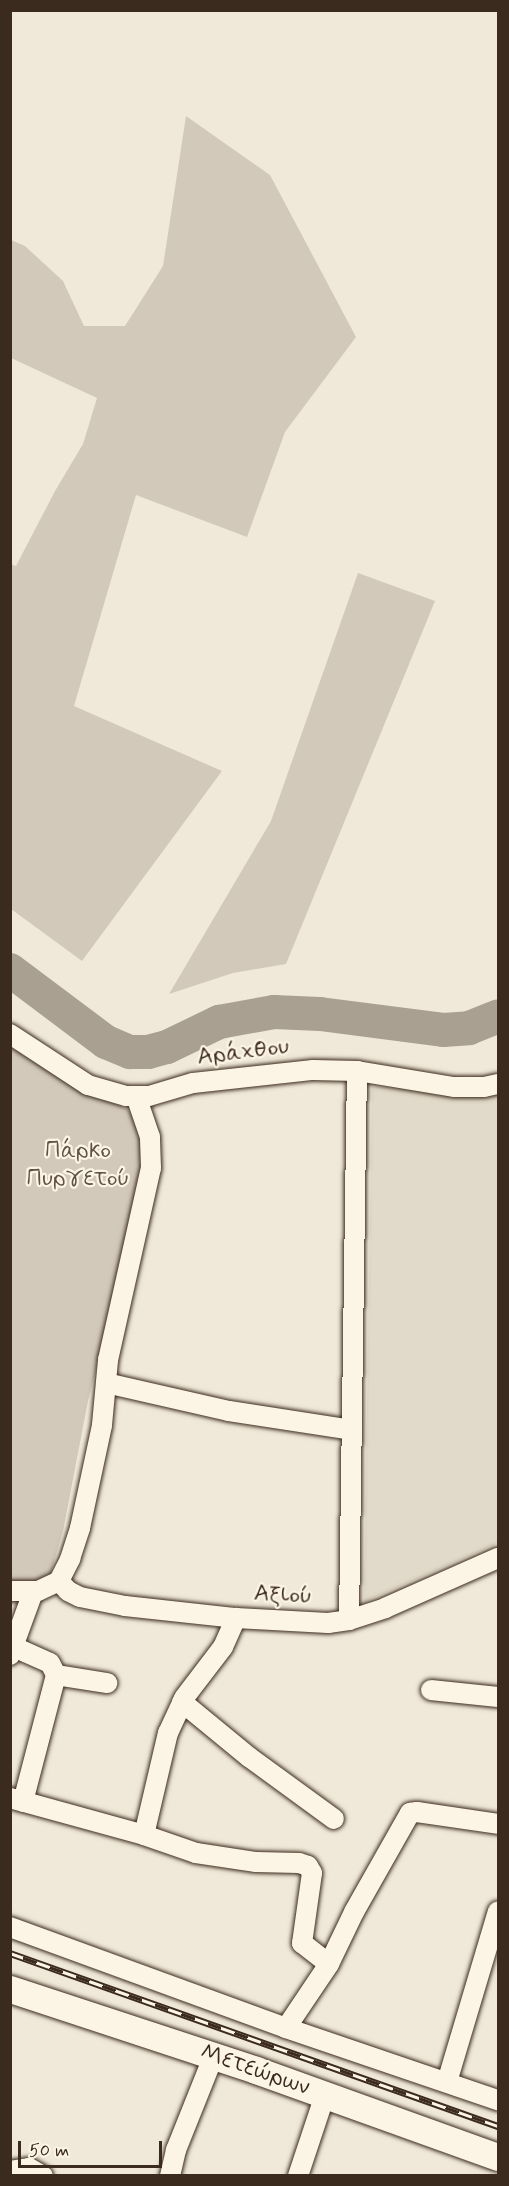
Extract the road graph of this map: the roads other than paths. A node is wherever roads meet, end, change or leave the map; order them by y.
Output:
1 (10, 1034) edge
2 (357, 1071) junction
3 (498, 1084) edge
4 (136, 1096) junction
5 (106, 1383) junction
6 (352, 1430) junction
7 (498, 1558) edge
8 (59, 1581) junction
9 (10, 1590) edge
10 (33, 1592) junction
11 (236, 1618) junction
12 (349, 1620) junction
13 (12, 1651) edge
14 (56, 1675) junction
15 (107, 1683) dead end
16 (431, 1690) dead end
17 (498, 1697) edge
18 (182, 1702) junction
19 (17, 1800) edge
20 (334, 1819) dead end
21 (498, 1824) edge
22 (144, 1835) junction
23 (498, 1911) edge
24 (10, 1927) edge
25 (494, 1949) edge
26 (329, 1964) junction
27 (10, 1989) edge
28 (286, 2028) junction
29 (214, 2055) junction
30 (447, 2082) junction
31 (325, 2095) junction
32 (498, 2100) edge
33 (498, 2157) edge
34 (10, 2171) edge
35 (43, 2175) edge
36 (170, 2175) edge
37 (298, 2175) edge

1 - 4 street, Αράχθου
2 - 3 street, Αράχθου
2 - 4 street, Αράχθου
2 - 6 street
4 - 5 street
5 - 6 street
5 - 8 street
6 - 12 street
7 - 12 street, Αξιού
8 - 10 street
8 - 11 street, Αξιού
9 - 10 street
10 - 13 street
11 - 12 street, Αξιού
11 - 18 street
13 - 14 street
14 - 15 street
14 - 19 street
16 - 17 street
18 - 20 street
18 - 22 street
19 - 22 street
21 - 26 street
22 - 26 street
23 - 25 street
24 - 28 street
25 - 30 street
26 - 28 street
27 - 29 main road, Μετεώρων
28 - 30 street
29 - 31 main road, Μετεώρων
29 - 36 street
30 - 32 street
31 - 33 main road, Μετεώρων
31 - 37 street
34 - 35 street

